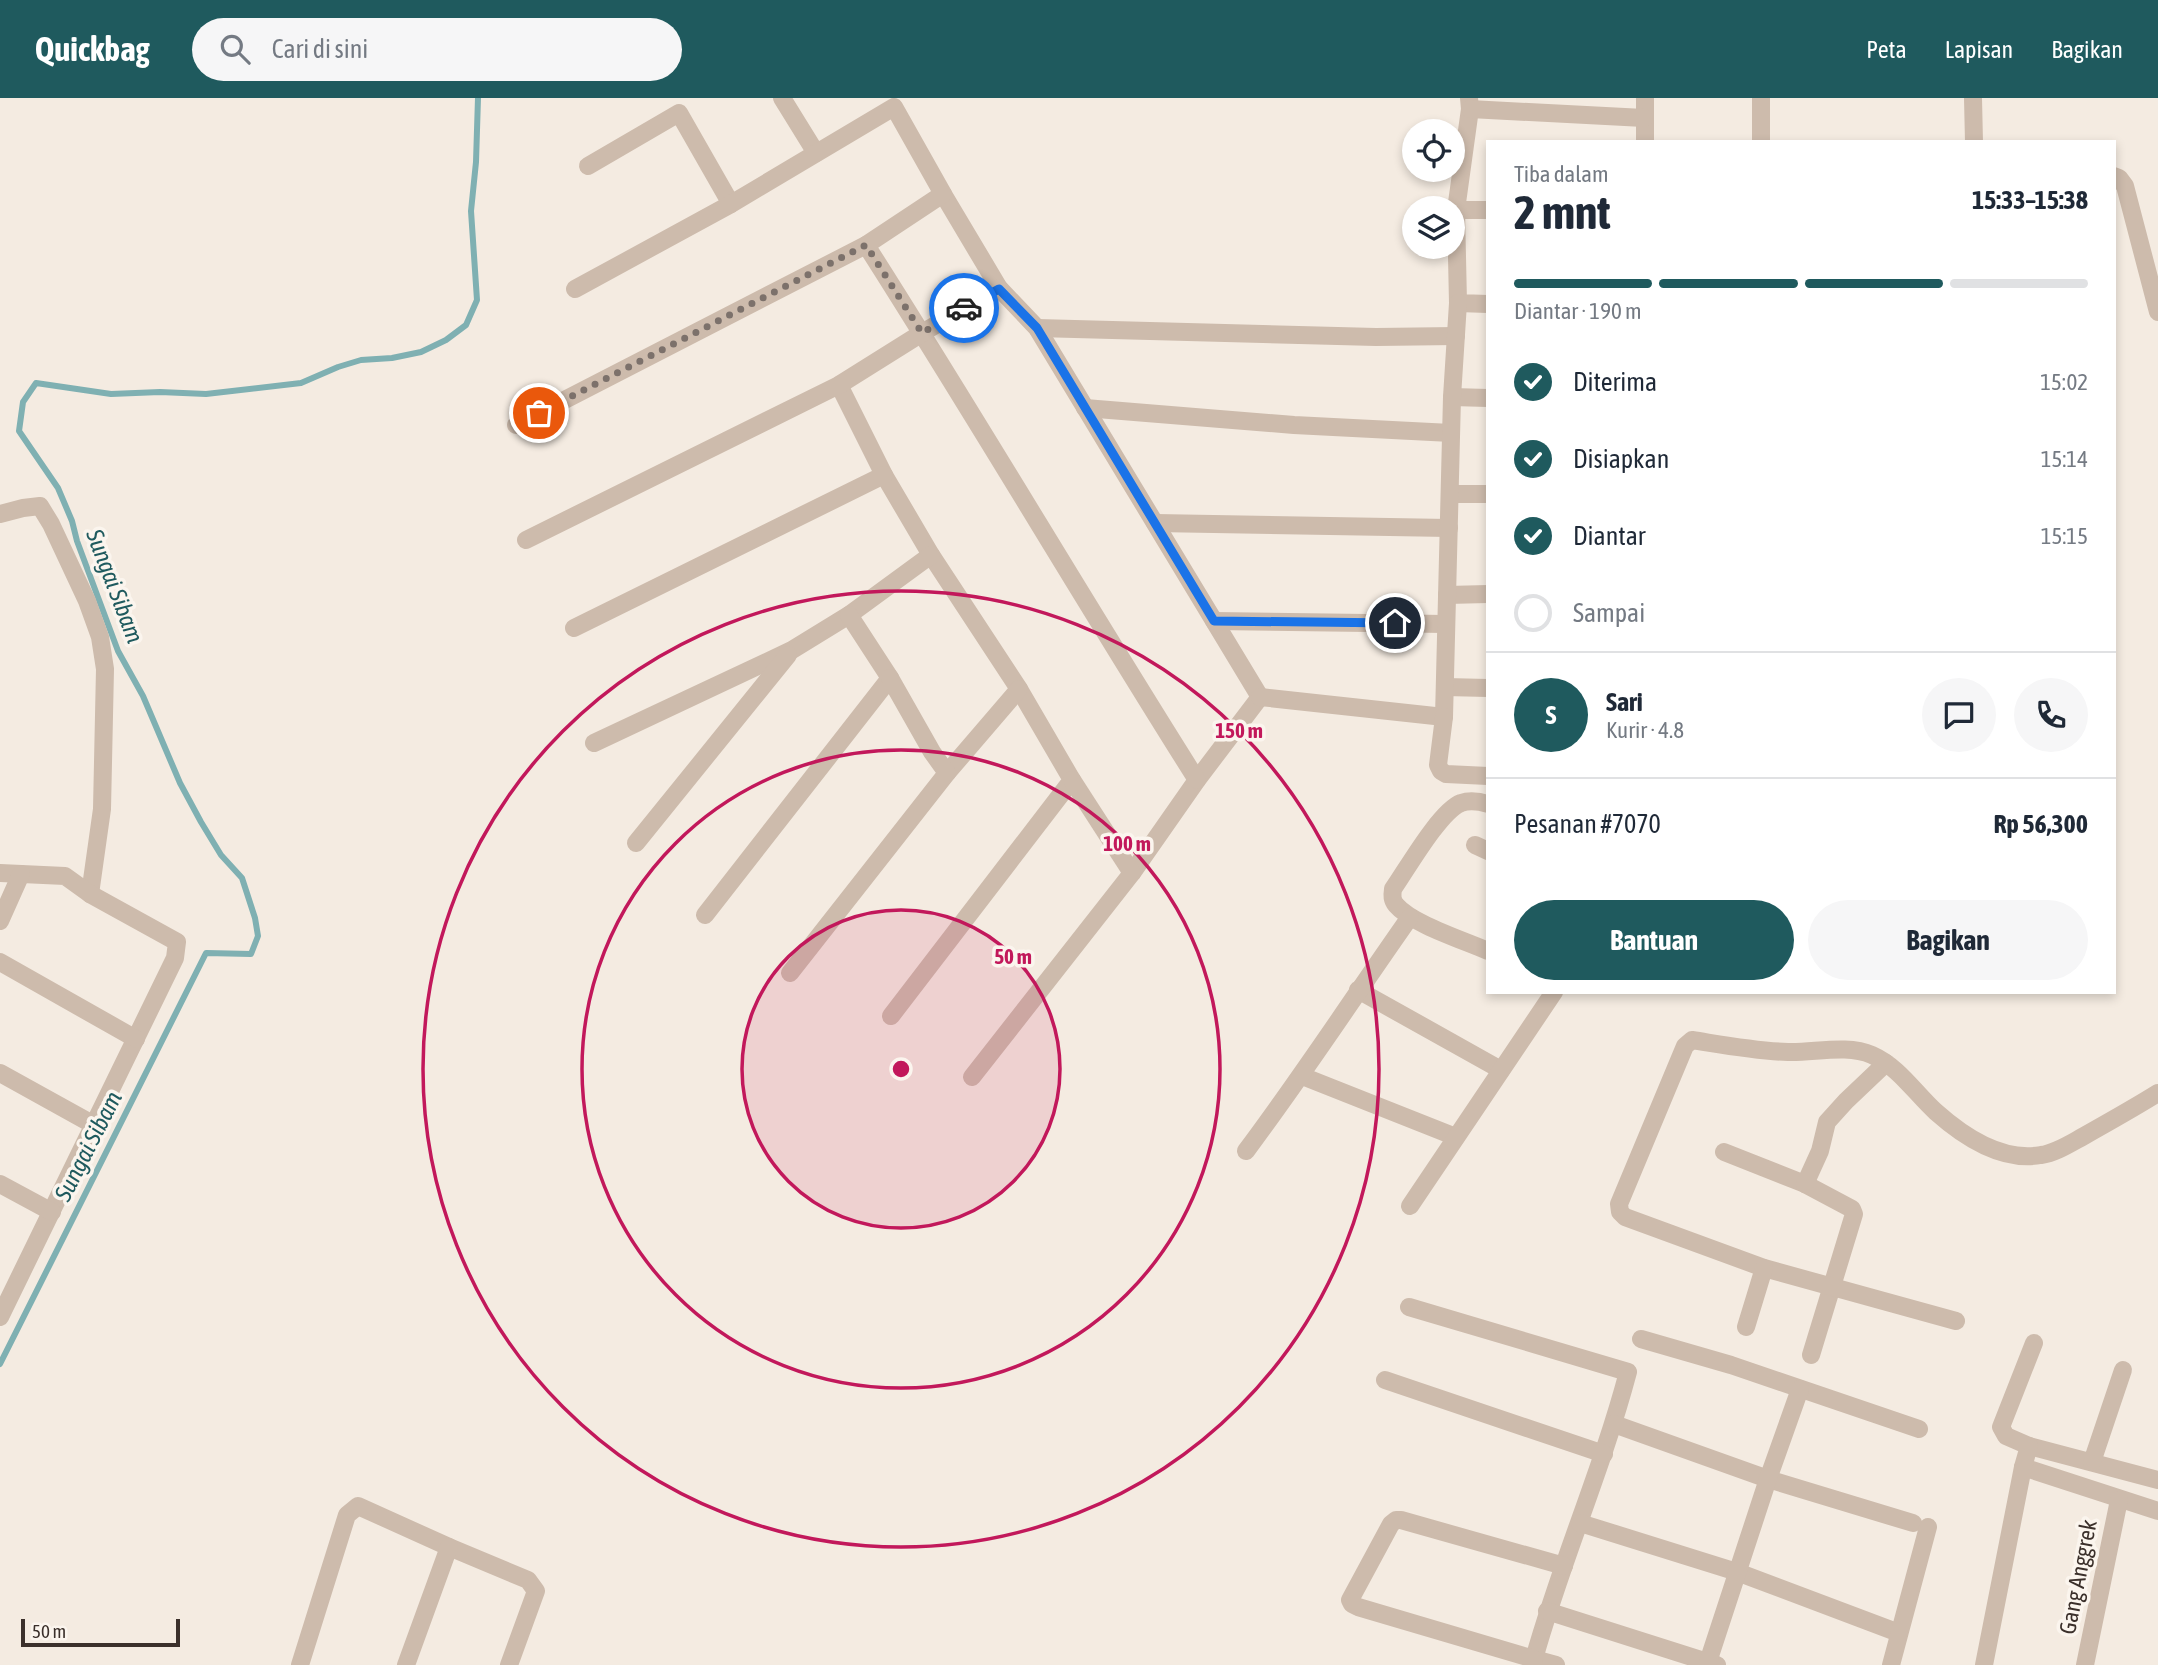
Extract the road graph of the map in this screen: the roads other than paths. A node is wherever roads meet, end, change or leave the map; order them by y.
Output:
1 (782, 98) edge
2 (1645, 98) edge
3 (1760, 98) edge
4 (1973, 98) edge
5 (892, 102) edge
6 (1469, 103) edge
7 (678, 106) edge
8 (1644, 118) junction
9 (1645, 140) edge
10 (1761, 140) edge
11 (1974, 140) edge
12 (816, 153) junction
13 (588, 166) dead end
14 (2116, 177) edge
15 (943, 194) junction
16 (1458, 196) edge
17 (731, 204) junction
18 (1465, 210) edge
19 (1486, 210) edge
20 (866, 245) junction
21 (1457, 259) edge
22 (575, 289) dead end
23 (999, 289) junction
24 (1458, 303) junction
25 (1486, 304) edge
26 (2158, 312) edge
27 (1037, 328) junction
28 (922, 333) junction
29 (1456, 336) junction
30 (839, 384) junction
31 (1452, 397) junction
32 (1486, 398) edge
33 (1085, 408) junction
34 (516, 425) dead end
35 (1451, 433) junction
36 (884, 475) junction
37 (1450, 494) junction
38 (1486, 494) edge
39 (0, 514) edge
40 (1155, 523) junction
41 (1449, 528) junction
42 (526, 540) dead end
43 (931, 555) junction
44 (1486, 594) edge
45 (1447, 595) junction
46 (849, 615) junction
47 (1214, 621) junction
48 (1446, 624) junction
49 (574, 628) dead end
50 (792, 650) junction
51 (890, 678) junction
52 (1445, 687) junction
53 (1486, 688) edge
54 (1019, 689) junction
55 (1260, 697) junction
56 (1444, 717) junction
57 (594, 743) dead end
58 (947, 773) junction
59 (1486, 776) edge
60 (1197, 779) junction
61 (1072, 780) junction
62 (1486, 804) edge
63 (636, 843) dead end
64 (0, 873) edge
65 (1132, 873) junction
66 (21, 874) junction
67 (90, 894) junction
68 (705, 915) dead end
69 (1410, 917) junction
70 (0, 921) edge
71 (1486, 950) edge
72 (0, 962) edge
73 (790, 973) dead end
74 (1358, 990) junction
75 (1553, 994) edge
76 (891, 1016) dead end
77 (136, 1039) junction
78 (1886, 1063) junction
79 (1502, 1070) junction
80 (0, 1073) edge
81 (1302, 1076) junction
82 (972, 1077) dead end
83 (2158, 1093) edge
84 (94, 1125) junction
85 (1456, 1137) junction
86 (1246, 1151) dead end
87 (1724, 1152) dead end
88 (0, 1184) edge
89 (1805, 1184) junction
90 (1410, 1206) dead end
91 (52, 1212) junction
92 (1764, 1268) junction
93 (1833, 1287) junction
94 (2, 1306) edge
95 (1409, 1307) dead end
96 (1956, 1321) dead end
97 (1746, 1327) dead end
98 (1640, 1339) dead end
99 (2034, 1343) dead end
100 (1811, 1355) dead end
101 (2123, 1370) dead end
102 (1385, 1380) dead end
103 (1800, 1389) junction
104 (1614, 1424) junction
105 (1919, 1429) dead end
106 (2029, 1446) junction
107 (1604, 1454) junction
108 (2092, 1462) junction
109 (2023, 1467) junction
110 (1768, 1479) junction
111 (2158, 1480) edge
112 (2119, 1500) junction
113 (2158, 1511) edge
114 (1580, 1523) junction
115 (449, 1547) junction
116 (1564, 1566) junction
117 (1737, 1572) junction
118 (1547, 1611) junction
119 (1899, 1633) junction
120 (1533, 1662) edge
121 (1713, 1664) edge
122 (300, 1665) edge
123 (406, 1665) edge
124 (509, 1665) edge
125 (1556, 1665) edge
126 (1891, 1665) edge
127 (1984, 1665) edge
128 (2085, 1665) edge

1 - 12 street
2 - 8 street
3 - 10 street
4 - 11 street
5 - 12 street
5 - 15 street
6 - 8 street
6 - 16 street
7 - 13 street
7 - 17 street
8 - 9 street
12 - 17 street
14 - 26 street
15 - 20 street
15 - 23 street
17 - 22 street
18 - 19 street
20 - 28 street
20 - 34 street
21 - 24 street
23 - 27 street
23 - 28 street
24 - 25 street
24 - 29 street
27 - 29 street
27 - 33 street
28 - 30 street
28 - 60 street
29 - 31 street
30 - 36 street
30 - 42 street
31 - 32 street
31 - 35 street
33 - 35 street
33 - 40 street
35 - 37 street
36 - 43 street
36 - 49 street
37 - 38 street
37 - 41 street
39 - 67 street
40 - 41 street
40 - 47 street
41 - 45 street
43 - 46 street
43 - 54 street
44 - 45 street
45 - 48 street
46 - 50 street
46 - 51 street
47 - 48 street
47 - 55 street
48 - 52 street
50 - 57 street
50 - 63 street
51 - 58 street
51 - 68 street
52 - 53 street
52 - 56 street
54 - 58 street
54 - 61 street
55 - 56 street
55 - 60 street
56 - 59 street
58 - 73 street
60 - 65 street
61 - 65 street
61 - 76 street
62 - 69 street
64 - 66 street
65 - 82 street
66 - 67 street
66 - 70 street
67 - 77 street
69 - 71 street
69 - 74 street
72 - 77 street
74 - 79 street
74 - 81 street
75 - 79 street
77 - 84 street
78 - 83 street
78 - 89 street
78 - 92 street
79 - 85 street
80 - 84 street
81 - 85 street
81 - 86 street
84 - 91 street
85 - 90 street
87 - 89 street
88 - 91 street
89 - 93 street
91 - 94 street
92 - 93 street
92 - 97 street
93 - 96 street
93 - 100 street
95 - 104 street
98 - 103 street
99 - 106 street
101 - 108 street
102 - 107 street
103 - 105 street
103 - 110 street
104 - 107 street
104 - 110 street
106 - 108 street
106 - 109 street
107 - 114 street
108 - 111 street
109 - 112 street
109 - 127 street
110 - 117 street
110 - 119 street
112 - 113 street
112 - 128 street, Gang Anggrek
114 - 116 street
114 - 117 street
115 - 122 street
115 - 123 street
115 - 124 street
116 - 118 street
116 - 120 street
117 - 119 street
117 - 121 street
118 - 120 street
118 - 121 street
119 - 126 street
120 - 125 street

